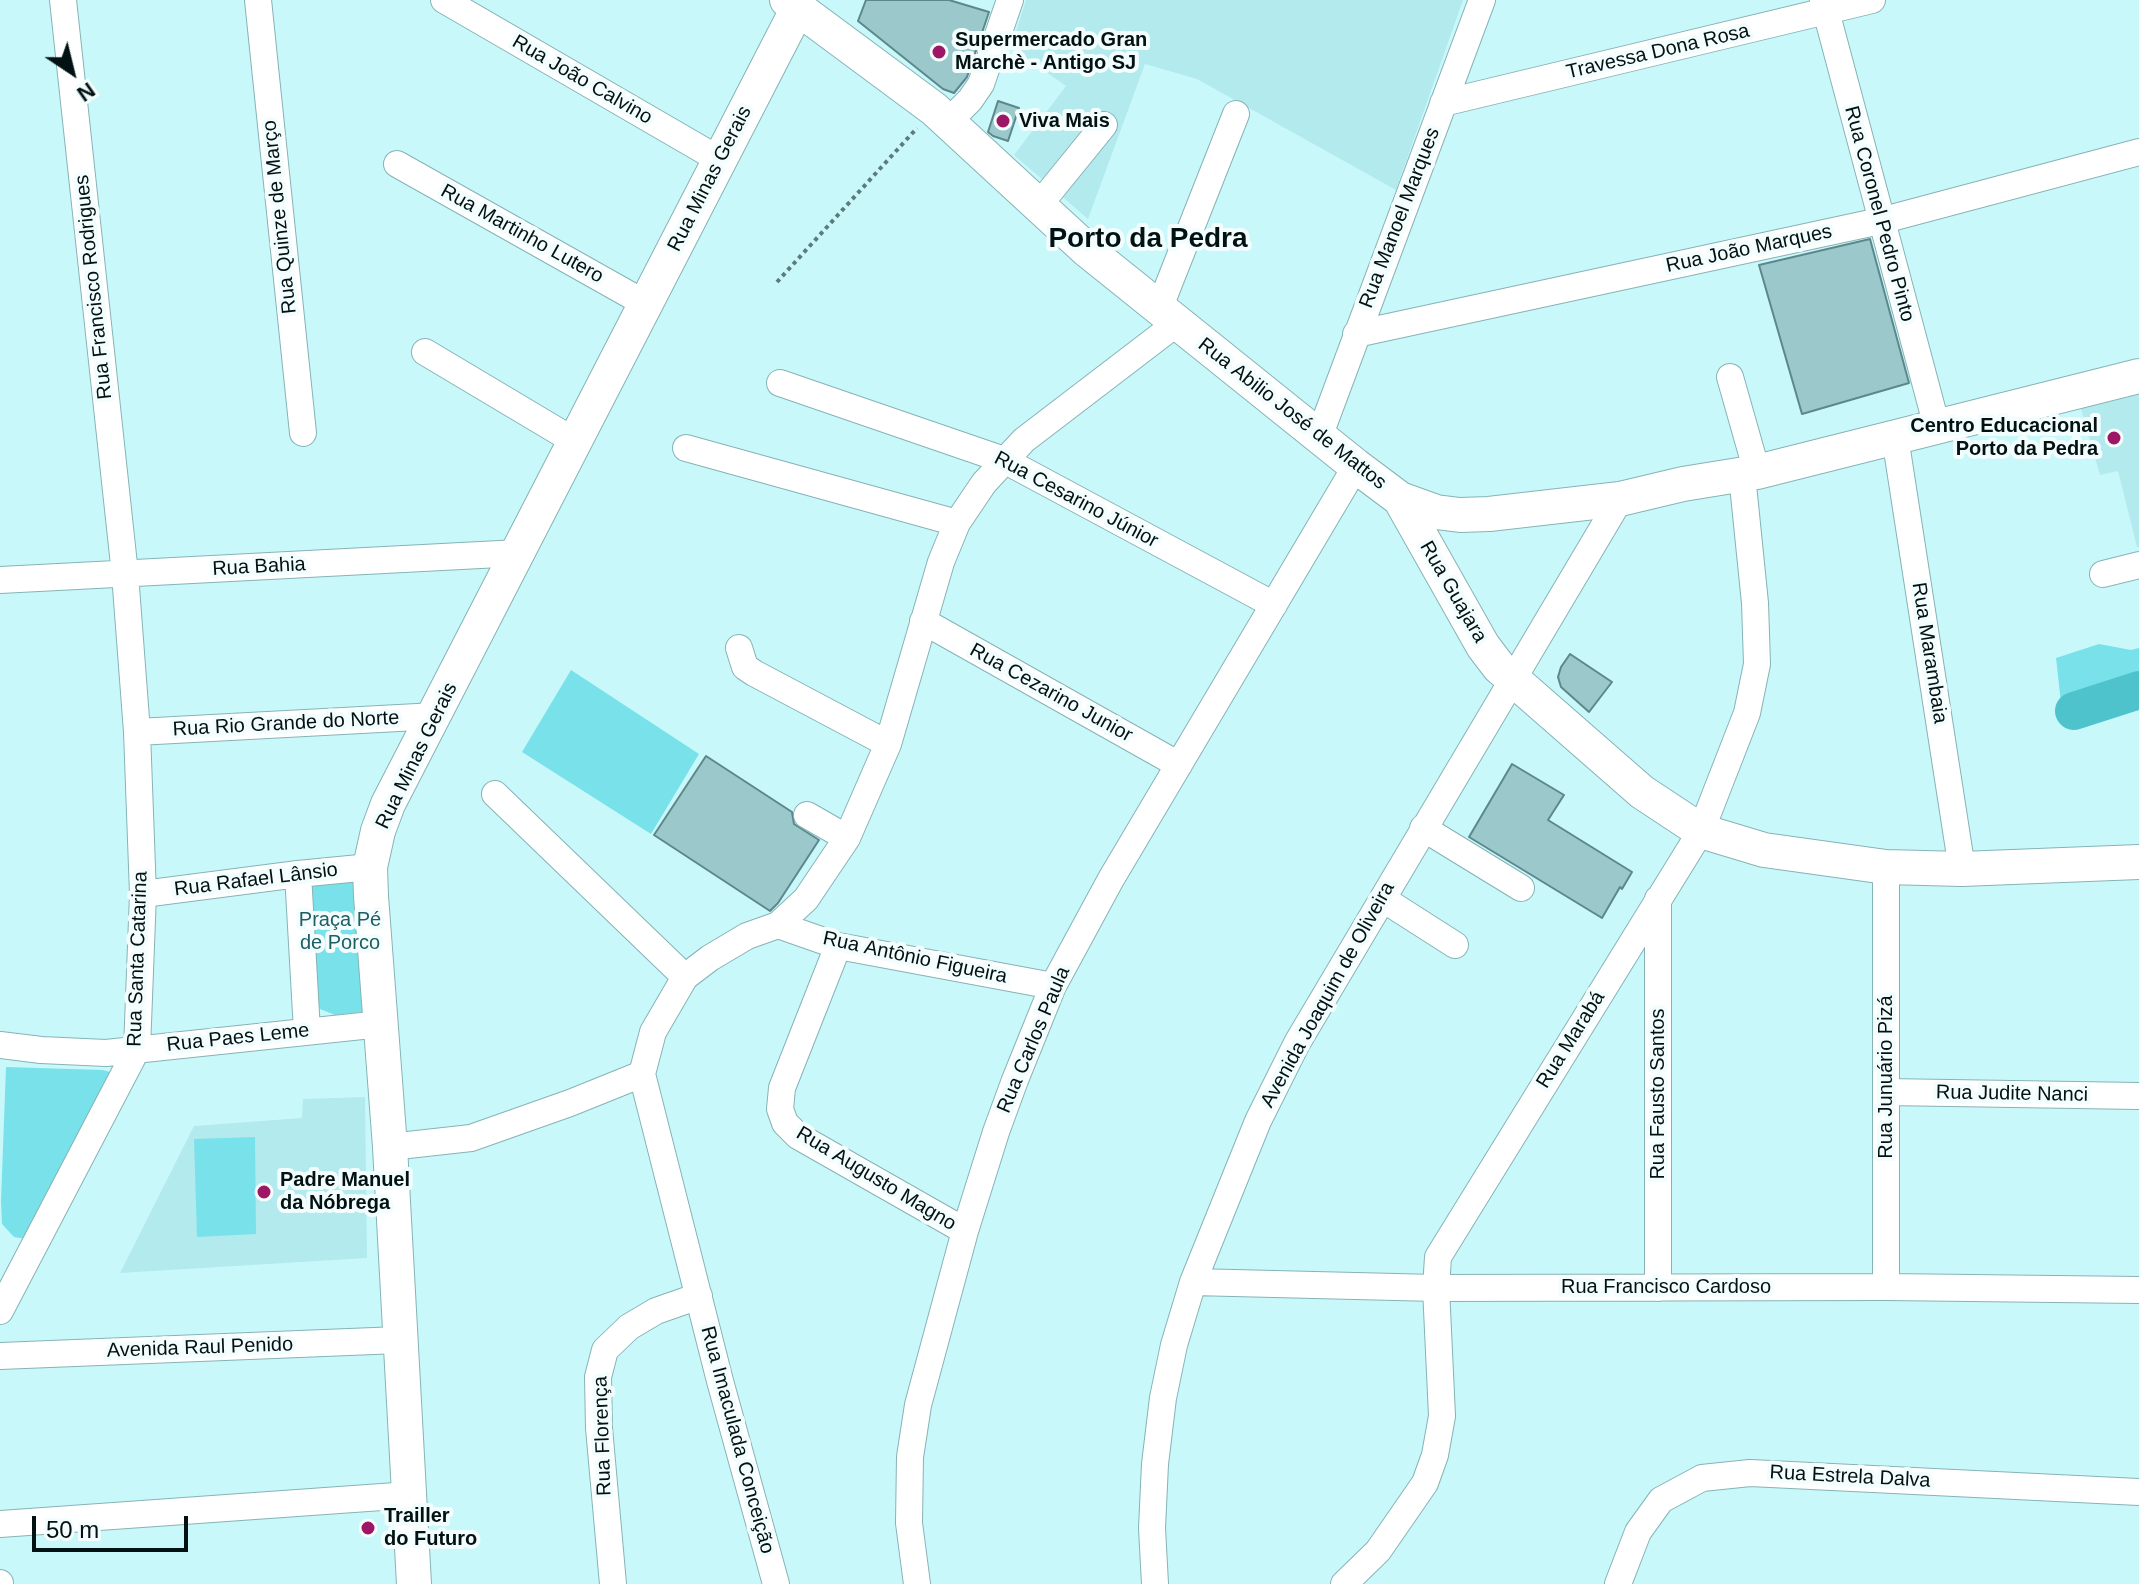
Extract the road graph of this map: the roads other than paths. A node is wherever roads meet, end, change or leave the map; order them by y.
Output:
1 (63, 0) edge
2 (258, 0) edge
3 (444, 0) edge
4 (1010, 0) edge
5 (1482, 0) edge
6 (1872, 0) edge
7 (792, 4) edge
8 (1825, 6) edge
9 (1443, 103) junction
10 (1236, 114) dead end
11 (942, 115) junction
12 (1104, 125) dead end
13 (2139, 152) edge
14 (720, 160) junction
15 (397, 164) dead end
16 (1039, 205) junction
17 (1880, 221) junction
18 (646, 304) junction
19 (1168, 316) junction
20 (1356, 334) junction
21 (425, 352) dead end
22 (2139, 376) edge
23 (1730, 377) dead end
24 (780, 383) dead end
25 (1937, 427) junction
26 (303, 433) dead end
27 (1319, 437) junction
28 (1895, 437) junction
29 (576, 442) junction
30 (686, 448) dead end
31 (1004, 460) junction
32 (1356, 466) junction
33 (1749, 473) junction
34 (1400, 499) junction
35 (1620, 499) junction
36 (957, 523) junction
37 (519, 553) junction
38 (2139, 565) edge
39 (125, 574) junction
40 (2103, 574) dead end
41 (0, 580) edge
42 (1274, 605) junction
43 (923, 621) junction
44 (739, 648) dead end
45 (1512, 680) junction
46 (436, 716) junction
47 (137, 732) junction
48 (888, 744) junction
49 (1179, 765) junction
50 (495, 794) dead end
51 (807, 815) dead end
52 (1423, 828) junction
53 (1701, 831) junction
54 (847, 838) junction
55 (2139, 862) edge
56 (370, 867) junction
57 (1886, 867) junction
58 (1962, 869) junction
59 (298, 874) junction
60 (1521, 888) dead end
61 (143, 894) junction
62 (1383, 899) junction
63 (1658, 899) junction
64 (778, 925) junction
65 (1455, 945) dead end
66 (838, 946) junction
67 (685, 977) junction
68 (1053, 986) junction
69 (381, 1024) junction
70 (307, 1031) junction
71 (0, 1045) edge
72 (137, 1049) junction
73 (642, 1074) junction
74 (1886, 1092) junction
75 (2139, 1096) edge
76 (390, 1147) junction
77 (965, 1231) junction
78 (1193, 1282) junction
79 (1886, 1287) junction
80 (1436, 1288) junction
81 (1658, 1288) junction
82 (2139, 1290) edge
83 (699, 1296) junction
84 (0, 1311) edge
85 (399, 1340) junction
86 (0, 1356) edge
87 (2139, 1492) edge
88 (410, 1495) junction
89 (0, 1524) edge
90 (414, 1584) edge
91 (613, 1584) edge
92 (776, 1584) edge
93 (917, 1584) edge
94 (1155, 1584) edge
95 (1344, 1584) edge
96 (1618, 1584) edge

1 - 39 street, Rua Francisco Rodrigues
2 - 26 street, Rua Quinze de Março
3 - 14 street, Rua João Calvino
4 - 11 street
5 - 9 street, Rua Manoel Marques
6 - 8 street, Travessa Dona Rosa
7 - 11 main road, Rua Abilio José de Mattos
7 - 14 main road, Rua Minas Gerais
8 - 9 street, Travessa Dona Rosa
8 - 17 street, Rua Coronel Pedro Pinto
9 - 20 street, Rua Manoel Marques
10 - 19 street
11 - 16 main road, Rua Abilio José de Mattos
12 - 16 street
13 - 17 street, Rua João Marques
14 - 18 main road, Rua Minas Gerais
15 - 18 street, Rua Martinho Lutero
16 - 19 main road, Rua Abilio José de Mattos
17 - 20 street, Rua João Marques
17 - 25 street, Rua Coronel Pedro Pinto
18 - 29 main road, Rua Minas Gerais
19 - 27 main road, Rua Abilio José de Mattos
19 - 31 street
20 - 27 street, Rua Manoel Marques
21 - 29 street
22 - 25 main road, Rua Abilio José de Mattos
23 - 33 street, Rua Marabá
24 - 31 street, Rua Cesarino Júnior
25 - 28 main road, Rua Abilio José de Mattos
27 - 32 main road, Rua Abilio José de Mattos
28 - 33 main road, Rua Abilio José de Mattos
28 - 58 street, Rua Marambaia
29 - 37 main road, Rua Minas Gerais
30 - 36 street
31 - 36 street
31 - 42 street, Rua Cesarino Júnior
32 - 34 main road, Rua Abilio José de Mattos
32 - 42 street, Rua Carlos Paula
33 - 35 main road, Rua Abilio José de Mattos
33 - 53 street, Rua Marabá
34 - 35 main road, Rua Abilio José de Mattos
34 - 45 main road, Rua Guajara
35 - 45 street, Avenida Joaquim de Oliveira
36 - 43 street
37 - 39 street, Rua Bahia
37 - 46 main road, Rua Minas Gerais
38 - 40 street
39 - 41 street, Rua Bahia
39 - 47 street, Rua Santa Catarina
42 - 49 street, Rua Carlos Paula
43 - 48 street
43 - 49 street, Rua Cezarino Junior
44 - 48 street
45 - 52 street, Avenida Joaquim de Oliveira
45 - 53 main road, Rua Guajara
46 - 47 street, Rua Rio Grande do Norte
46 - 56 main road, Rua Minas Gerais
47 - 61 street, Rua Santa Catarina
48 - 54 street
49 - 68 street, Rua Carlos Paula
50 - 67 street
51 - 54 street
52 - 60 street
52 - 62 street, Avenida Joaquim de Oliveira
53 - 57 main road, Rua Guajara
53 - 63 street, Rua Marabá
54 - 64 street
55 - 58 main road, Rua Guajara
56 - 59 street, Rua Rafael Lânsio
56 - 69 main road, Rua Minas Gerais
57 - 58 main road, Rua Guajara
57 - 74 street, Rua Junuário Pizá
59 - 61 street, Rua Rafael Lânsio
59 - 70 street
61 - 72 street, Rua Santa Catarina
62 - 65 street
62 - 78 street, Avenida Joaquim de Oliveira
63 - 80 street, Rua Marabá
63 - 81 street, Rua Fausto Santos
64 - 66 street, Rua Antônio Figueira
64 - 67 street
66 - 68 street, Rua Antônio Figueira
66 - 77 street, Rua Augusto Magno
67 - 73 street
68 - 77 street, Rua Carlos Paula
69 - 70 street, Rua Paes Leme
69 - 76 main road, Rua Minas Gerais
70 - 72 street, Rua Paes Leme
71 - 72 street, Rua Paes Leme
72 - 84 street, Rua Santa Catarina
73 - 76 street
73 - 83 street, Rua Imaculada Conceição
74 - 75 street, Rua Judite Nanci
74 - 79 street, Rua Junuário Pizá
76 - 85 main road, Rua Minas Gerais
77 - 93 street, Rua Carlos Paula
78 - 80 street, Rua Francisco Cardoso
78 - 94 street, Avenida Joaquim de Oliveira
79 - 81 street, Rua Francisco Cardoso
79 - 82 street, Rua Francisco Cardoso
80 - 81 street, Rua Francisco Cardoso
80 - 95 street, Rua Marabá
83 - 91 street, Rua Florença
83 - 92 street, Rua Imaculada Conceição
85 - 86 street, Avenida Raul Penido
85 - 88 main road, Rua Minas Gerais
87 - 96 street, Rua Estrela Dalva
88 - 89 street
88 - 90 main road, Rua Minas Gerais

